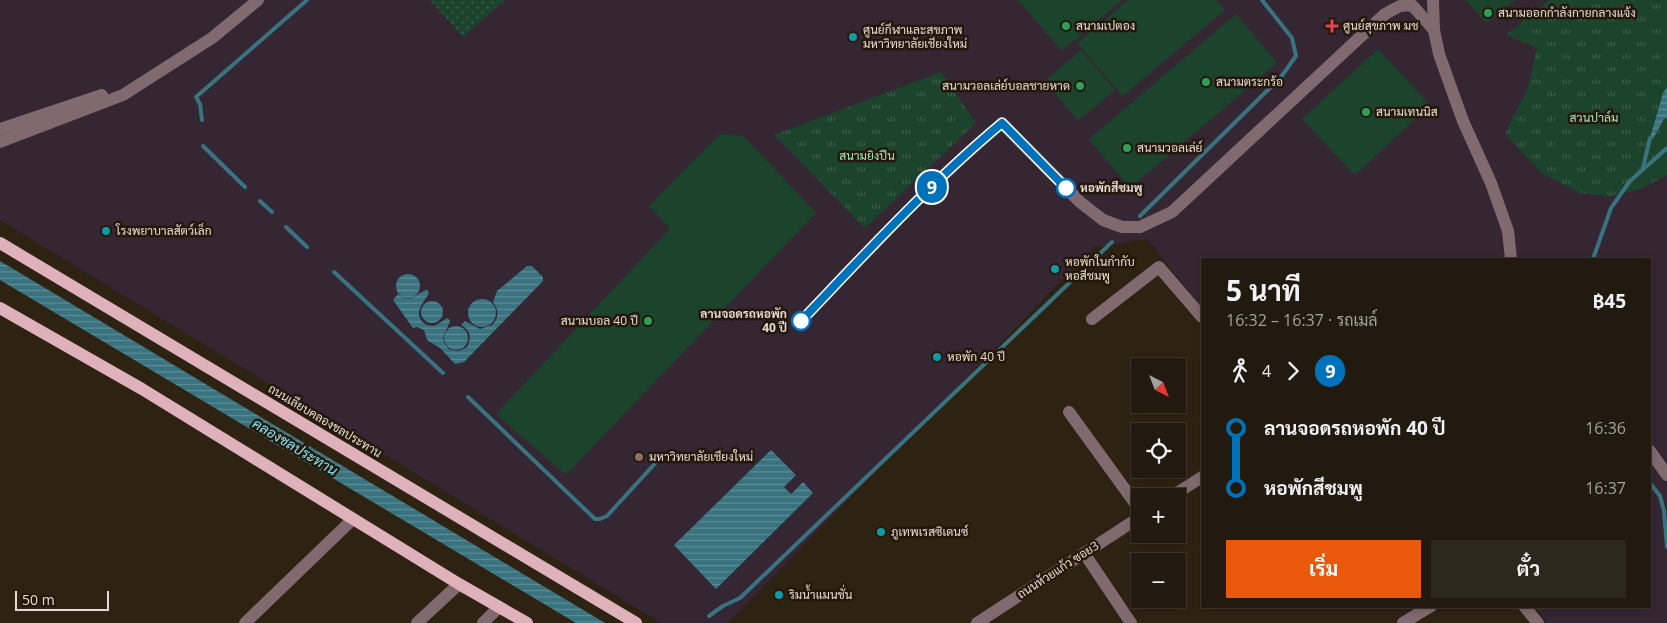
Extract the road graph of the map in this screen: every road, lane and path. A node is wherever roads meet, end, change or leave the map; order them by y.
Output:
1 (252, 0) edge
2 (258, 0) edge
3 (1391, 0) edge
4 (1433, 0) edge
5 (1385, 14) junction
6 (1434, 30) junction
7 (1002, 123) dead end
8 (0, 129) edge
9 (0, 142) edge
10 (0, 244) edge
11 (1511, 258) edge
12 (0, 308) edge
13 (1201, 316) edge
14 (1092, 319) dead end
15 (1069, 412) dead end
16 (1651, 452) edge
17 (1667, 475) edge
18 (1201, 478) edge
19 (1185, 488) edge
20 (1131, 498) edge
21 (354, 519) junction
22 (1131, 523) edge
23 (1084, 553) junction
24 (459, 584) junction
25 (499, 607) junction
26 (1428, 608) edge
27 (1526, 608) edge
28 (245, 623) edge
29 (417, 623) edge
30 (483, 623) edge
31 (527, 623) edge
32 (636, 623) edge
33 (976, 623) edge
34 (1131, 623) edge
35 (1403, 623) edge
36 (1538, 623) edge

1 - 8 street
2 - 9 street
3 - 5 street
4 - 6 street
5 - 6 street
5 - 7 street
6 - 11 street
10 - 32 main road, ถนนเลียบคลองชลประทาน
12 - 21 main road
13 - 14 street
15 - 20 street
16 - 17 street
18 - 19 street
21 - 24 main road
21 - 28 street
22 - 23 street, ถนนห้วยแก้ว ซอย3
23 - 33 street, ถนนห้วยแก้ว ซอย3
23 - 34 street
24 - 25 main road
24 - 29 street
25 - 30 street
25 - 31 main road
26 - 35 street
27 - 36 street

